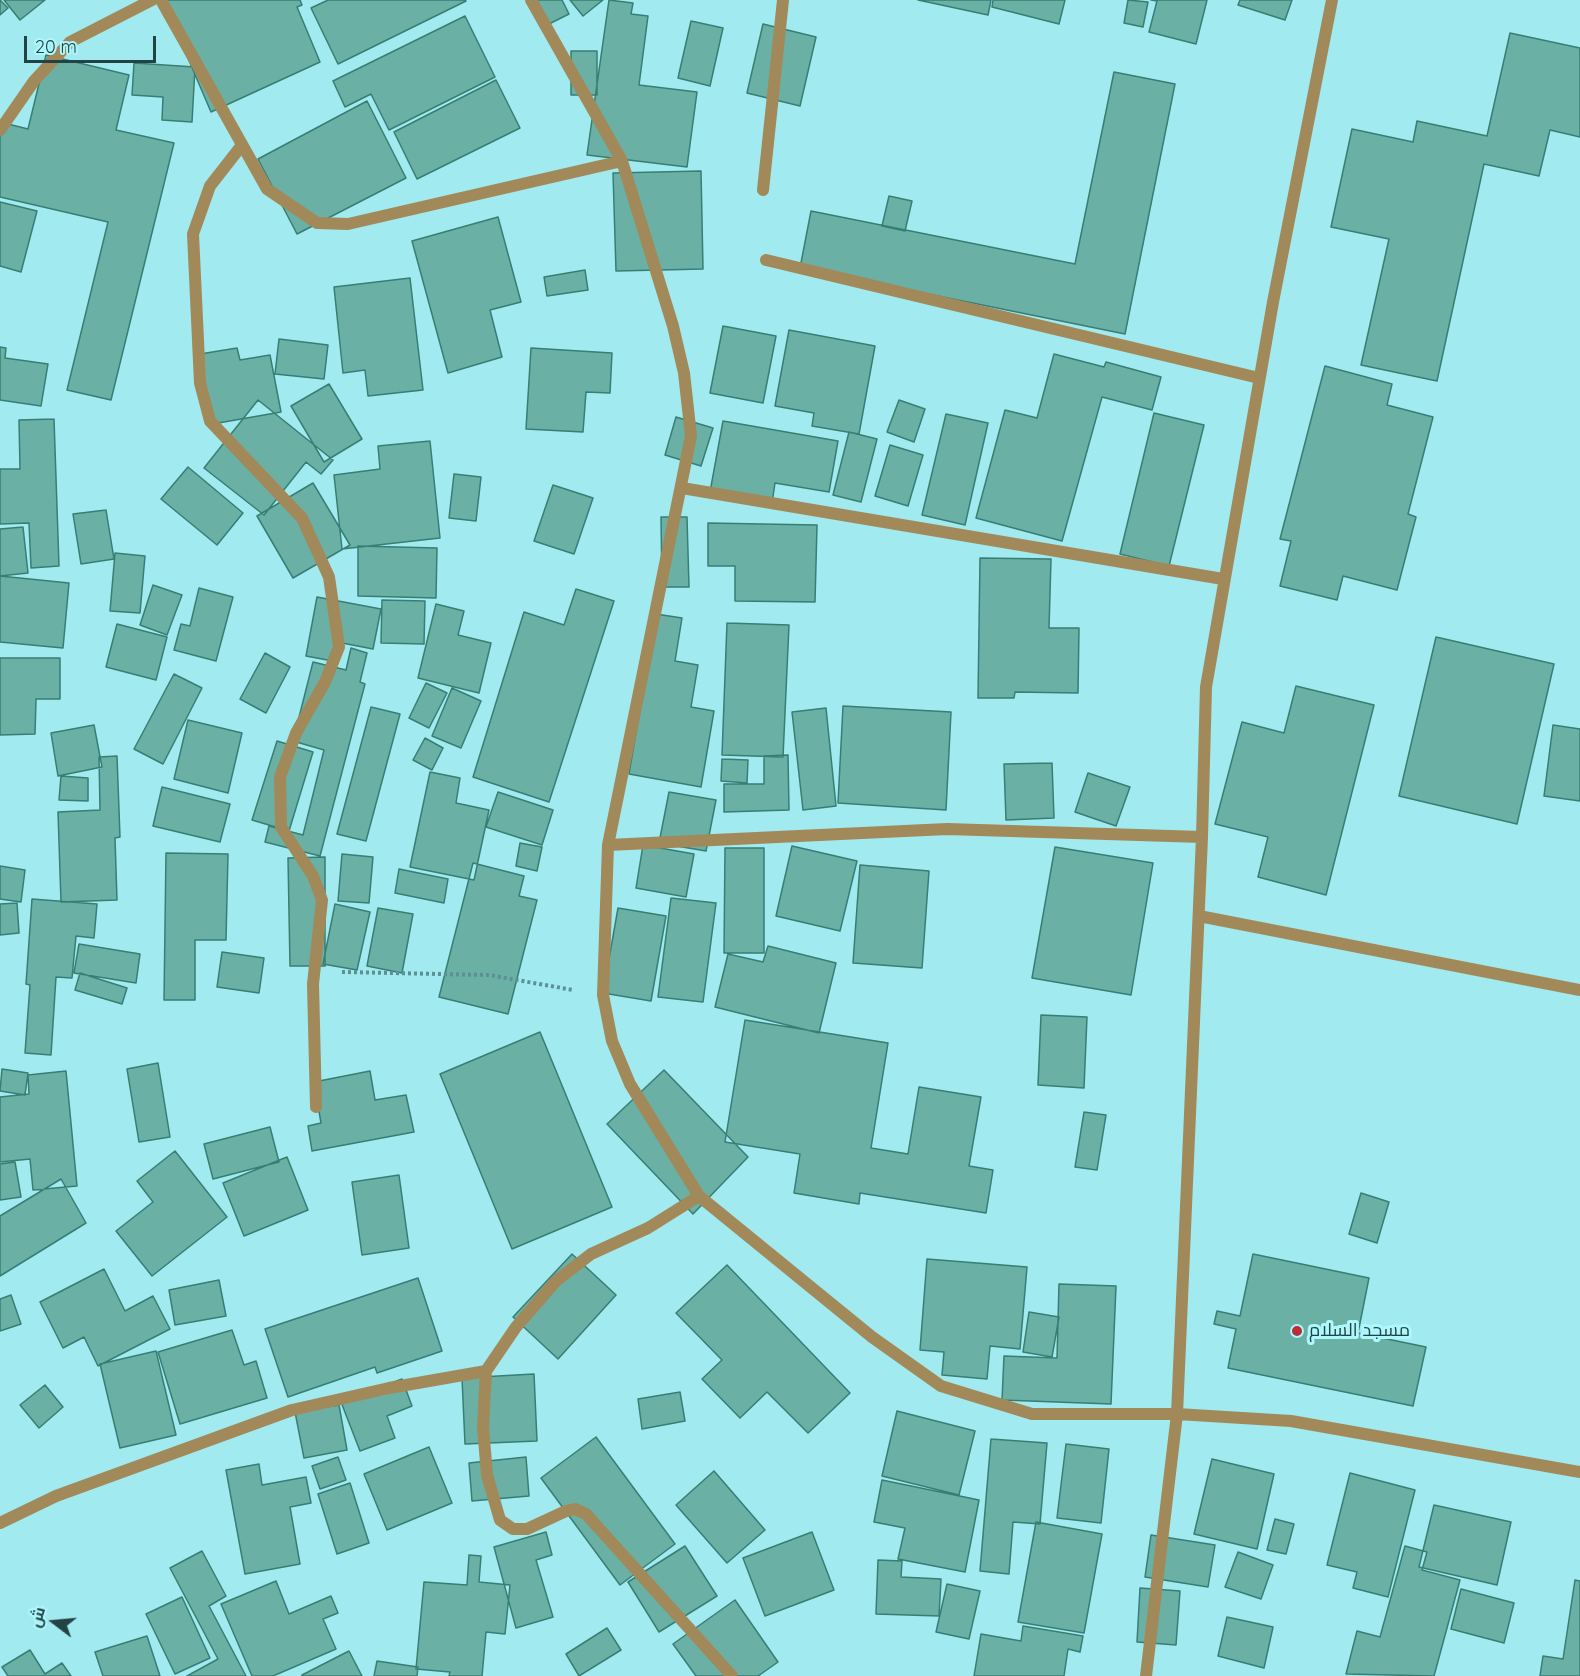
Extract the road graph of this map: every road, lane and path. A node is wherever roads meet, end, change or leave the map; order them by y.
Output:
1 (152, 0) edge
2 (161, 0) edge
3 (531, 0) edge
4 (783, 0) edge
5 (1332, 0) edge
6 (0, 130) edge
7 (242, 145) junction
8 (621, 161) junction
9 (763, 190) dead end
10 (766, 260) dead end
11 (1259, 378) junction
12 (682, 488) junction
13 (1223, 579) junction
14 (1202, 837) junction
15 (608, 845) junction
16 (1199, 915) junction
17 (315, 972) junction
18 (1580, 990) edge
19 (603, 995) junction
20 (316, 1107) dead end
21 (699, 1196) junction
22 (486, 1371) junction
23 (1177, 1414) junction
24 (1580, 1472) edge
25 (0, 1523) edge
26 (732, 1676) edge
27 (1146, 1676) edge

1 - 6 street
2 - 7 street
3 - 8 street
4 - 9 street
5 - 11 street
7 - 8 street
7 - 17 street
8 - 12 street
10 - 11 street
11 - 13 street
12 - 13 street
12 - 15 street
13 - 14 street
14 - 15 street
14 - 16 street
15 - 19 street
16 - 18 street
16 - 23 street
17 - 19 path
17 - 20 street
19 - 21 street
21 - 22 street
21 - 23 street
22 - 25 street
22 - 26 street
23 - 24 street
23 - 27 street

